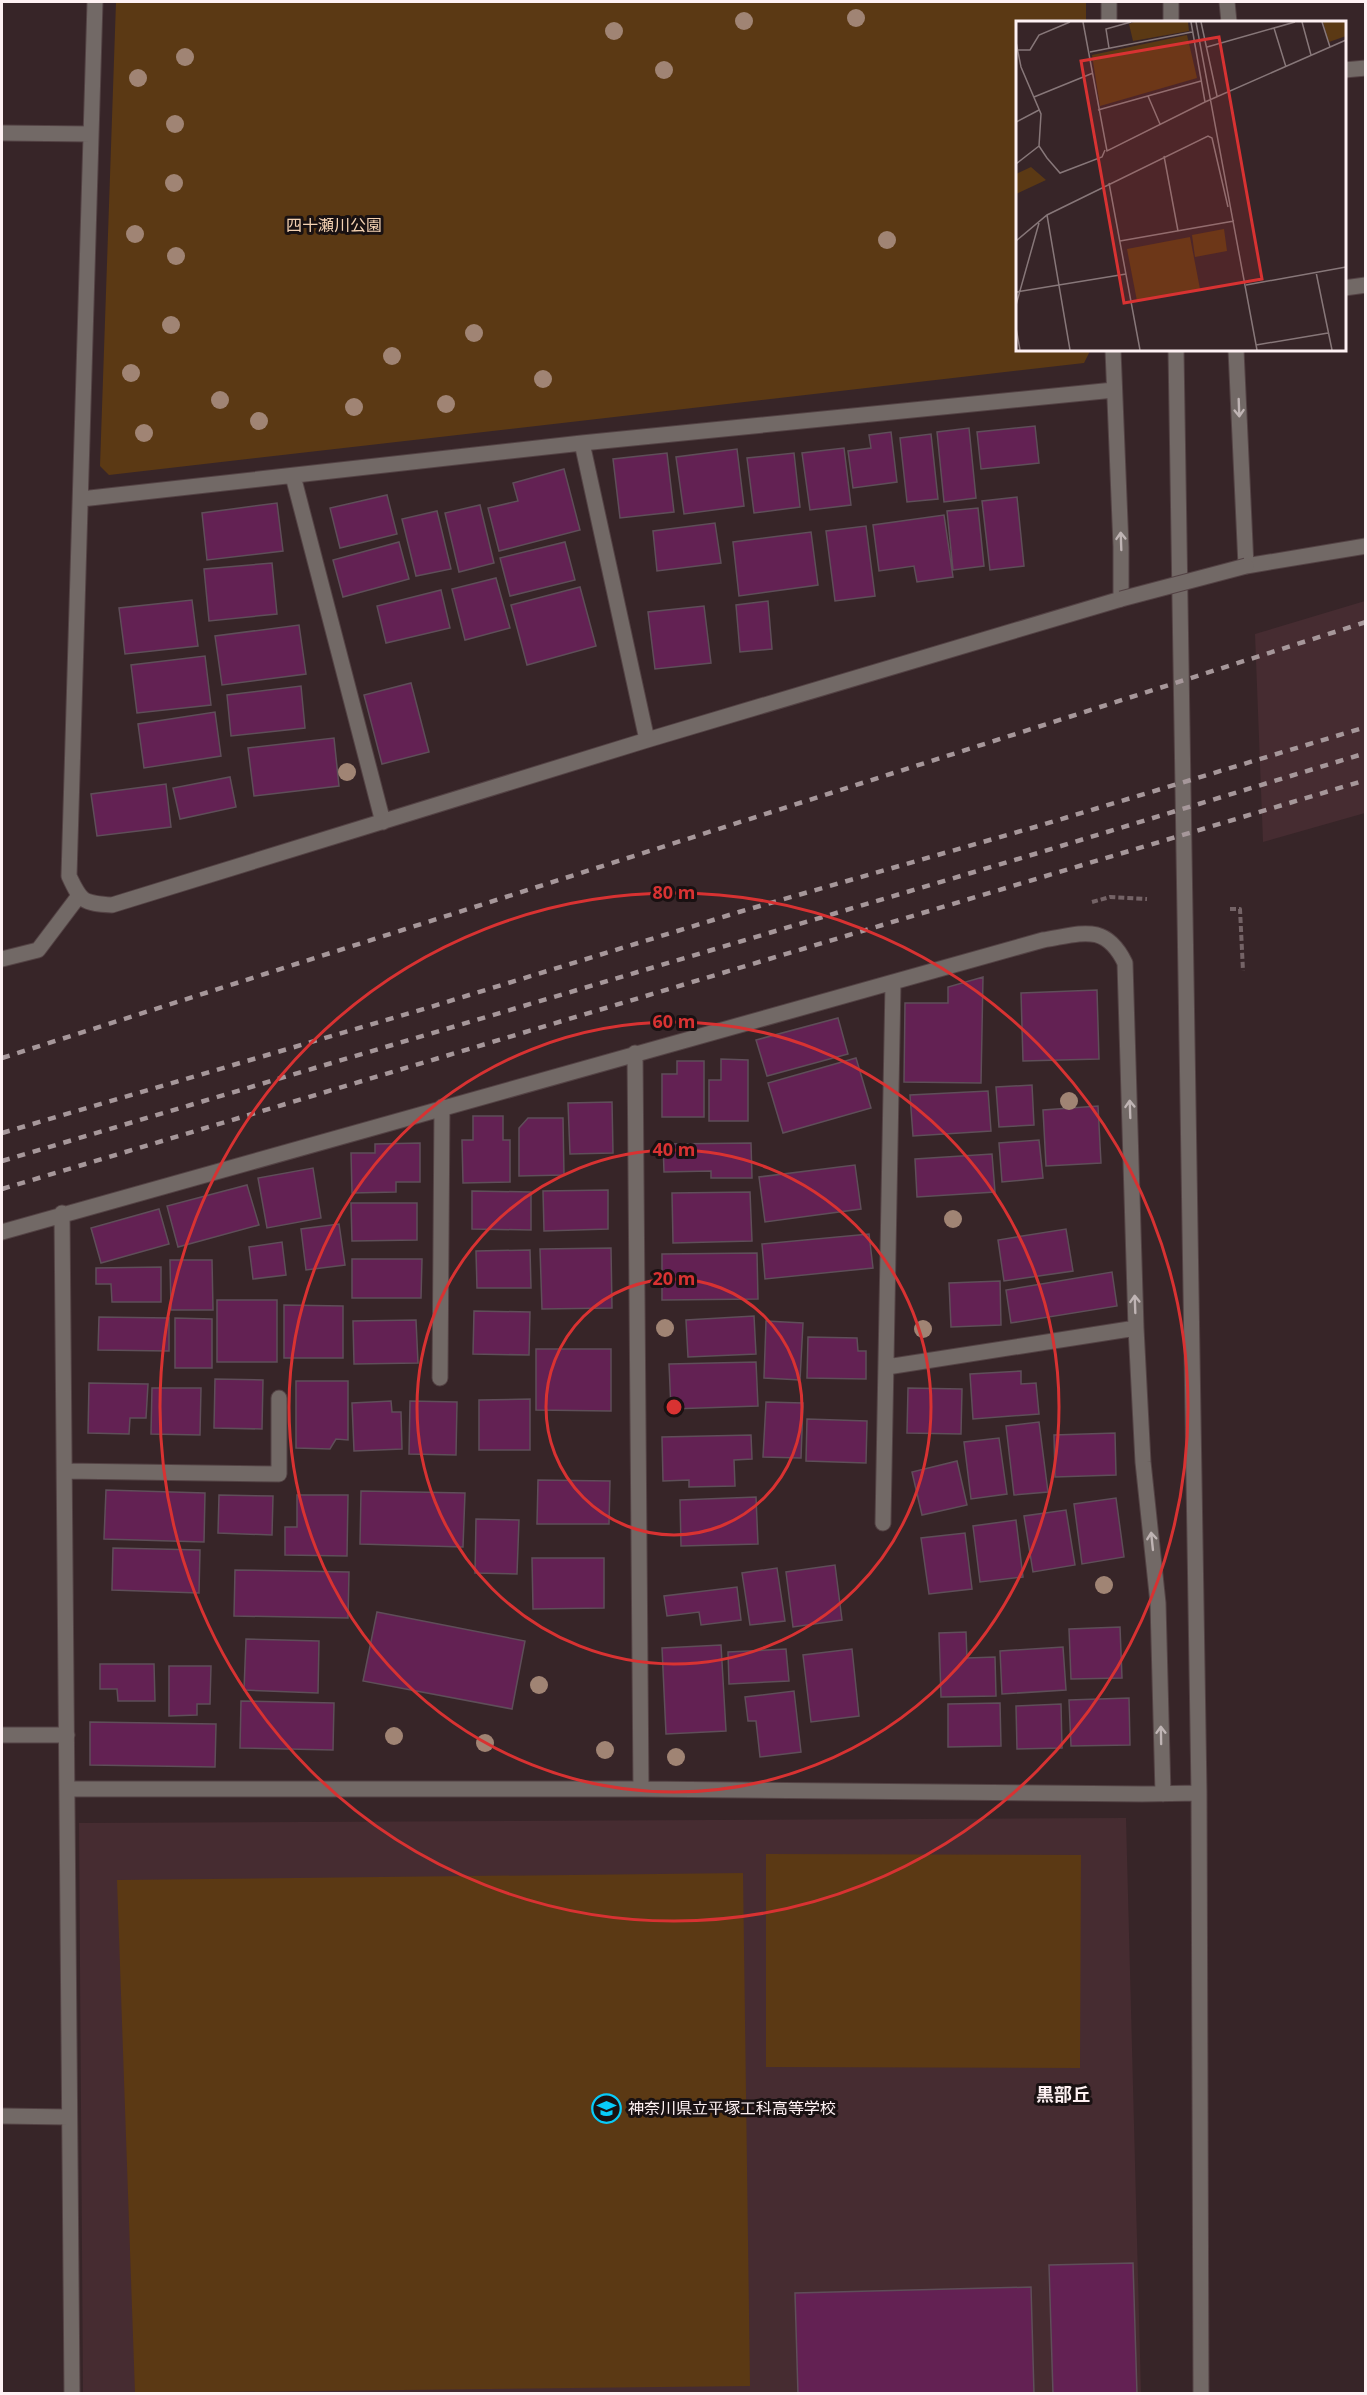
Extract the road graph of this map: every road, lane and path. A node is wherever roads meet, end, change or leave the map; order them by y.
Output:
1 (95, 2) edge
2 (1109, 2) edge
3 (1171, 2) edge
4 (1227, 2) edge
5 (1109, 21) edge
6 (1171, 21) edge
7 (1229, 21) edge
8 (1365, 68) edge
9 (1346, 70) edge
10 (2, 134) edge
11 (91, 134) junction
12 (1365, 285) edge
13 (1346, 288) edge
14 (1113, 351) edge
15 (1176, 351) edge
16 (1236, 351) edge
17 (1114, 390) junction
18 (582, 443) junction
19 (293, 476) junction
20 (81, 498) junction
21 (1365, 546) edge
22 (1246, 566) junction
23 (1120, 599) junction
24 (647, 740) junction
25 (383, 822) junction
26 (78, 897) junction
27 (1147, 898) dead end
28 (1083, 905) dead end
29 (1230, 909) dead end
30 (2, 959) edge
31 (1243, 971) dead end
32 (893, 982) junction
33 (635, 1053) junction
34 (442, 1107) junction
35 (62, 1213) junction
36 (2, 1232) edge
37 (1136, 1328) junction
38 (887, 1367) junction
39 (440, 1378) dead end
40 (279, 1398) dead end
41 (64, 1471) junction
42 (884, 1523) dead end
43 (2, 1735) edge
44 (67, 1735) junction
45 (67, 1789) junction
46 (641, 1789) junction
47 (1199, 1793) junction
48 (1163, 1794) junction
49 (2, 2116) edge
50 (68, 2117) junction
51 (72, 2394) edge
52 (1201, 2394) edge

1 - 11 street
2 - 5 street
3 - 6 street
4 - 7 street
8 - 9 street
10 - 11 street
11 - 20 street
12 - 13 street
14 - 17 street
15 - 47 street
16 -> 22 street
17 - 18 street
23 -> 17 street
18 - 19 street
18 - 24 street
19 - 20 street
19 - 25 street
20 - 26 street
21 - 22 street
22 - 23 street, bridge
23 - 24 street
24 - 25 street
25 - 26 street
26 - 30 street
27 - 28 path
29 - 31 path
32 - 33 street
37 -> 32 street
32 - 38 street
33 - 34 street
33 - 46 street
34 - 35 street
34 - 39 street
35 - 36 street
35 - 41 street
37 - 38 street
48 -> 37 street
38 - 42 street
40 - 41 street
41 - 44 street
43 - 44 street
44 - 45 street
45 - 46 street
45 - 50 street
46 - 48 street
47 - 48 street
47 - 52 street
49 - 50 street
50 - 51 street

